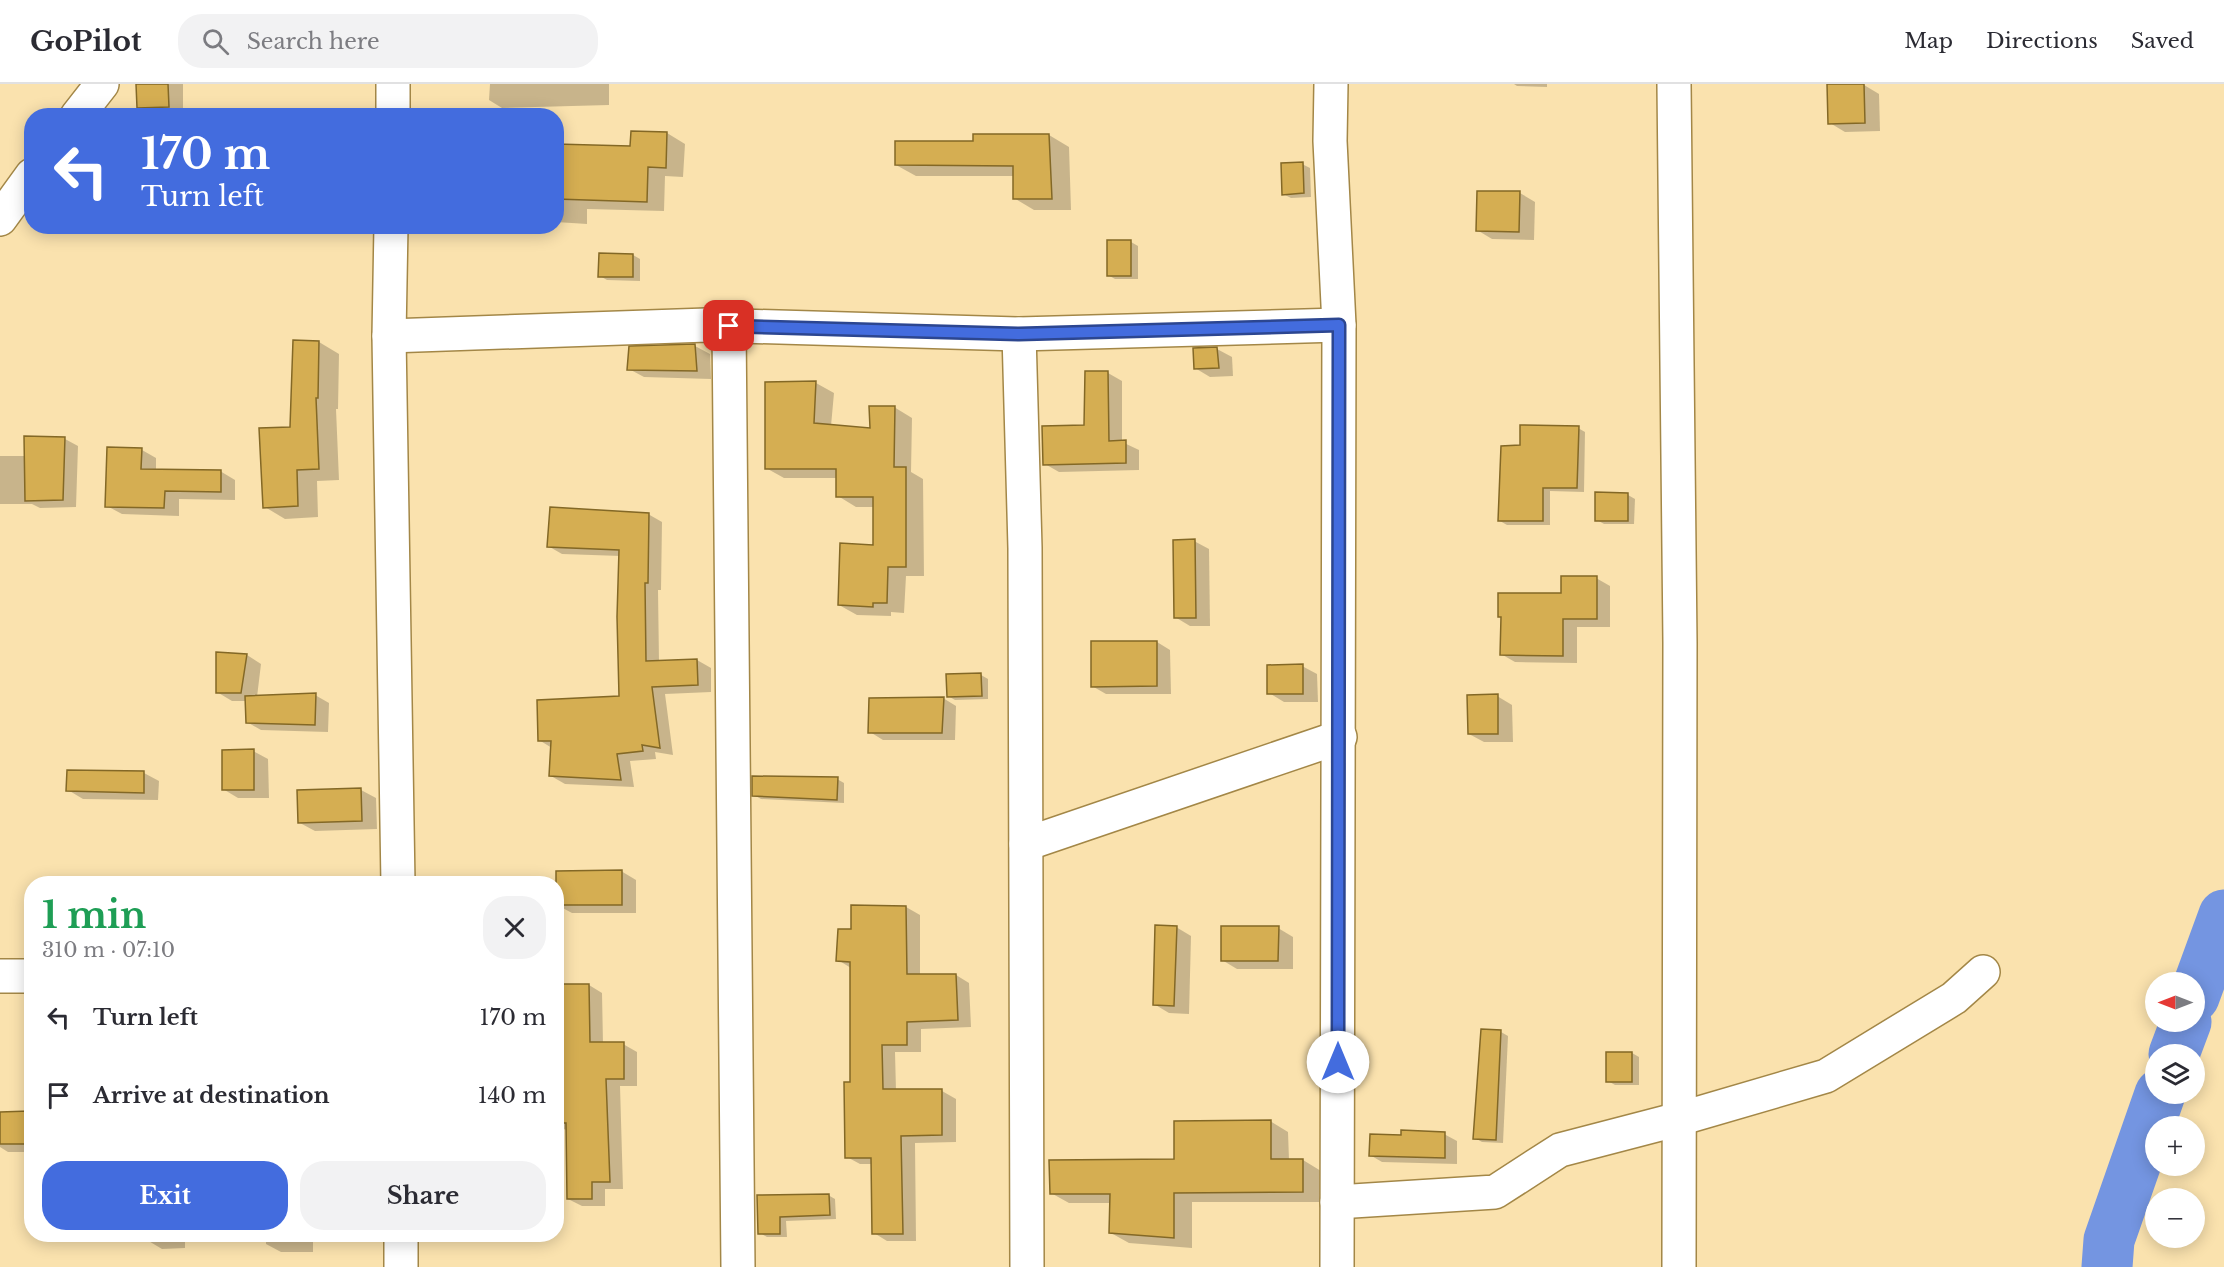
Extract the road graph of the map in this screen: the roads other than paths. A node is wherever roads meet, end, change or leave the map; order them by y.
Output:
1 (102, 84) edge
2 (393, 84) edge
3 (1331, 84) edge
4 (1674, 84) edge
5 (83, 108) edge
6 (393, 108) edge
7 (24, 186) edge
8 (0, 219) edge
9 (391, 234) edge
10 (1339, 325) junction
11 (729, 326) junction
12 (1019, 334) junction
13 (389, 336) junction
14 (1340, 737) junction
15 (1026, 844) junction
16 (398, 876) edge
17 (1983, 972) dead end
18 (0, 976) edge
19 (24, 976) edge
20 (1679, 1119) junction
21 (1337, 1202) junction
22 (401, 1242) edge
23 (401, 1267) edge
24 (738, 1267) edge
25 (1027, 1267) edge
26 (1337, 1267) edge
27 (1679, 1267) edge

1 - 5 street
2 - 6 street
3 - 10 street
4 - 20 street
7 - 8 street
9 - 13 street
10 - 12 street
10 - 14 street
11 - 12 street
11 - 13 street
11 - 24 street
12 - 15 street
13 - 16 street
14 - 15 street
14 - 21 street
15 - 25 street
17 - 20 street
18 - 19 street
20 - 21 street
20 - 27 street
21 - 26 street
22 - 23 street

